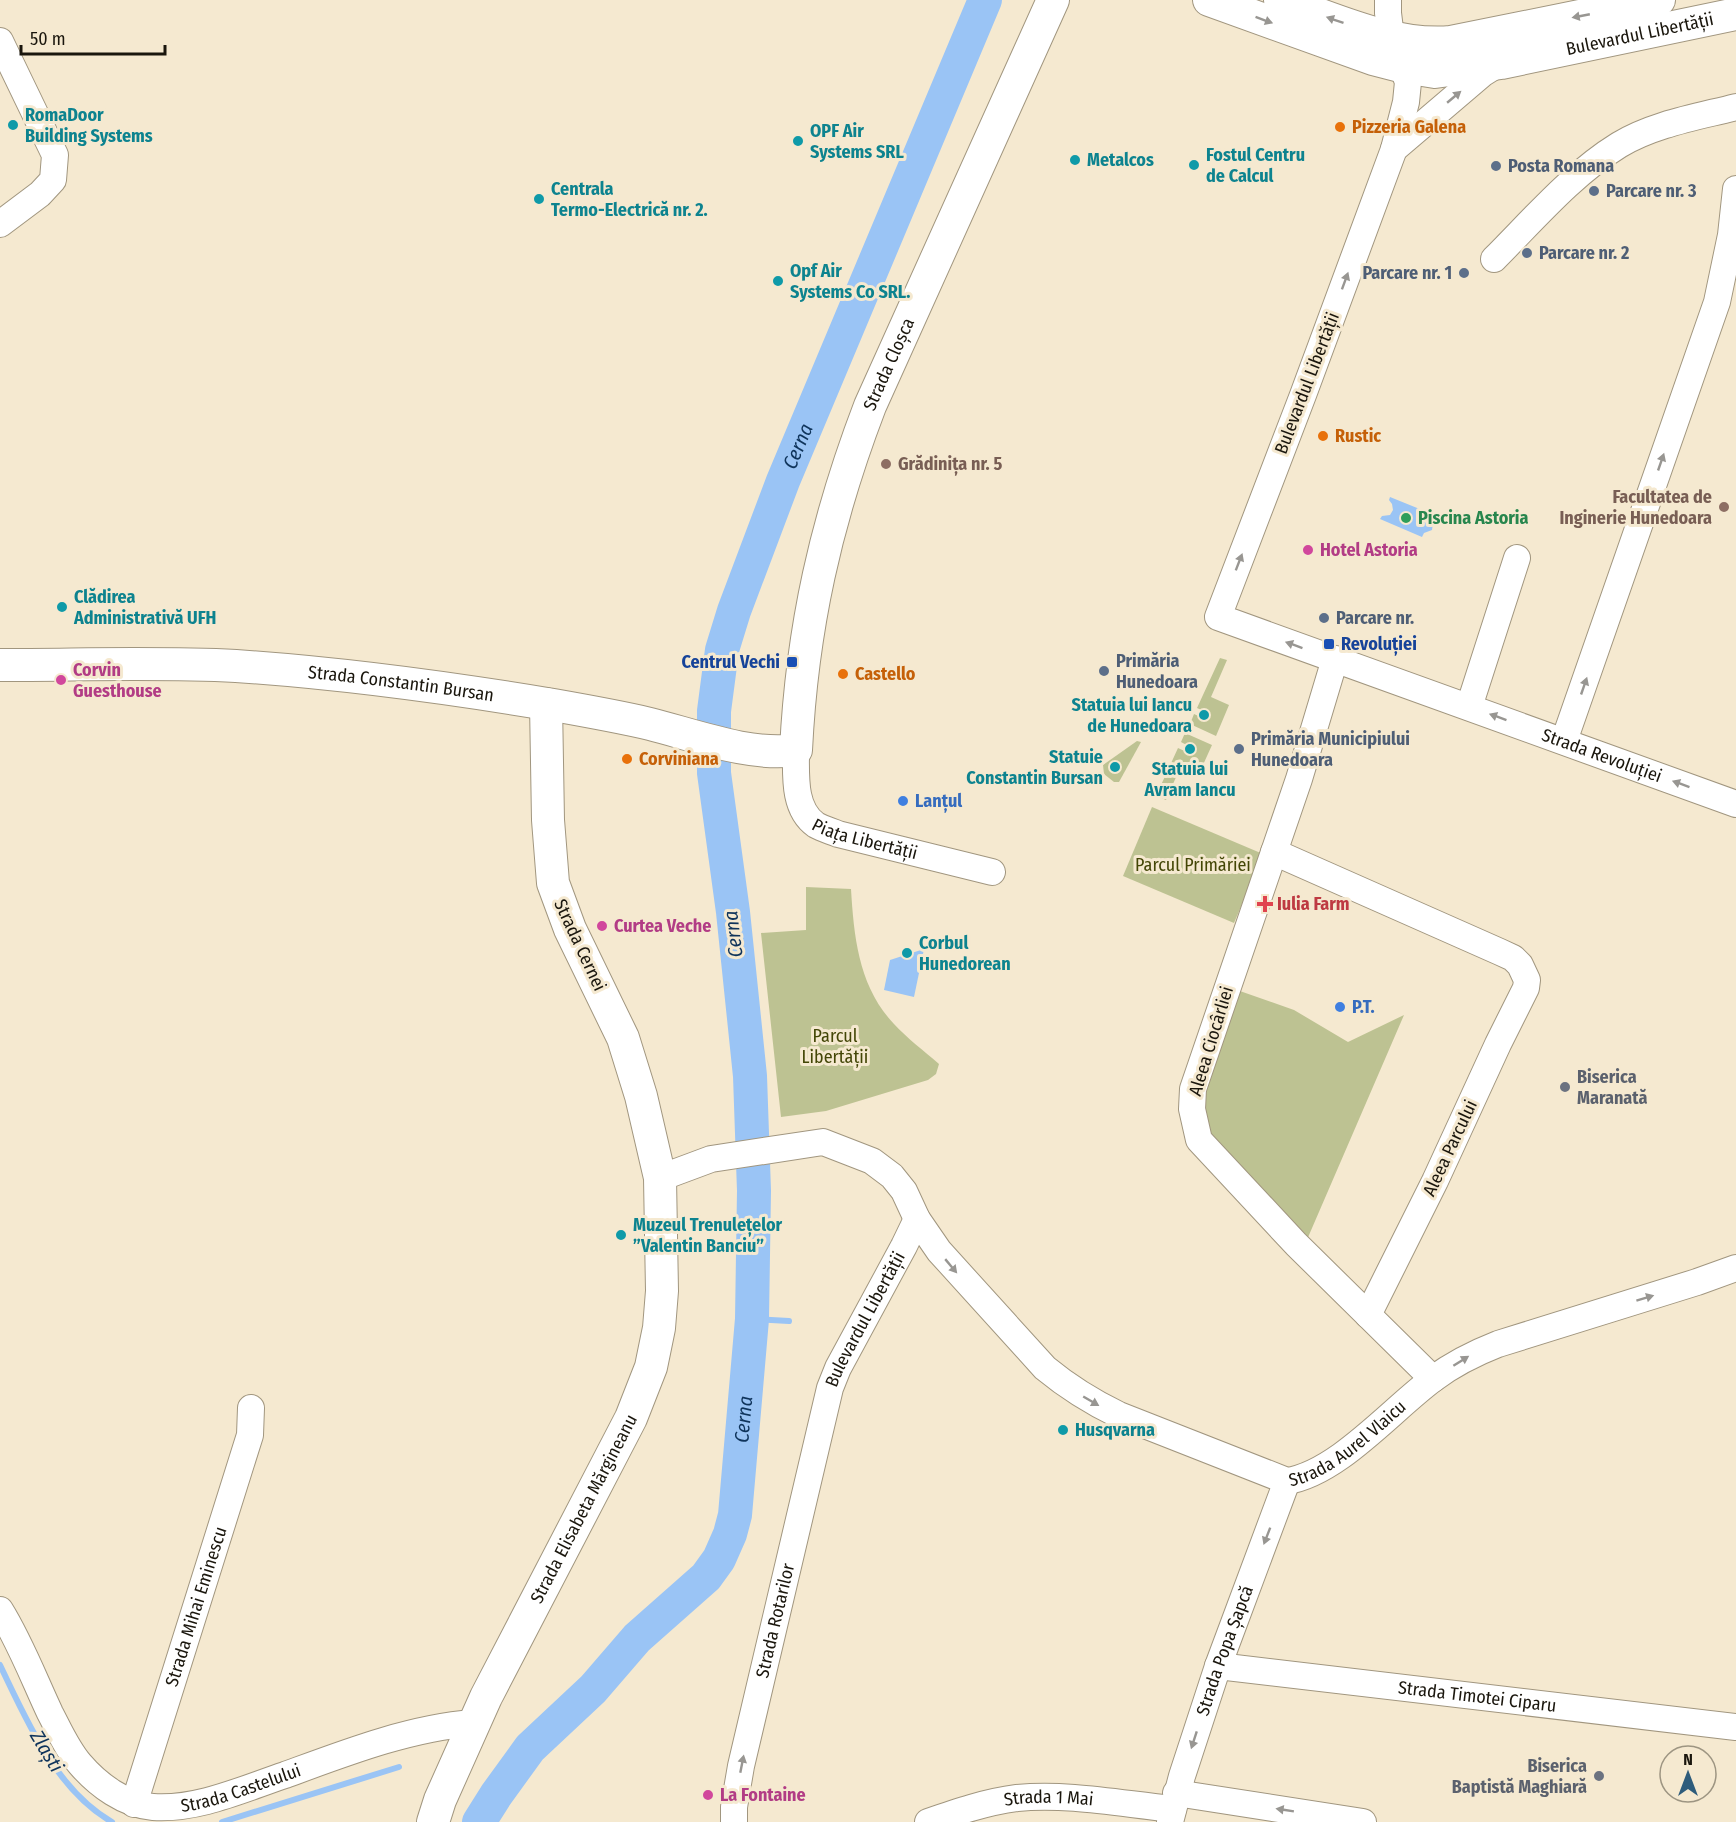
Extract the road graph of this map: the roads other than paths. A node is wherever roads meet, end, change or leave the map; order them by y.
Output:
1 (1053, 0) edge
2 (1209, 0) edge
3 (1280, 0) edge
4 (1388, 0) edge
5 (1659, 0) edge
6 (1736, 14) edge
7 (1391, 37) junction
8 (0, 41) edge
9 (1501, 63) junction
10 (1404, 67) junction
11 (1736, 107) edge
12 (1394, 149) junction
13 (1736, 189) edge
14 (0, 224) edge
15 (1494, 259) dead end
16 (1517, 558) dead end
17 (1218, 617) joint
18 (1335, 659) junction
19 (0, 665) edge
20 (546, 704) junction
21 (1469, 706) junction
22 (1564, 741) junction
23 (796, 750) junction
24 (1736, 804) edge
25 (1274, 852) junction
26 (992, 872) dead end
27 (660, 1178) junction
28 (916, 1219) junction
29 (1736, 1268) edge
30 (1368, 1315) junction
31 (1433, 1379) junction
32 (251, 1408) dead end
33 (821, 1422) joint
34 (1287, 1482) junction
35 (0, 1611) edge
36 (1218, 1665) junction
37 (473, 1723) junction
38 (1736, 1727) edge
39 (134, 1804) junction
40 (1173, 1808) edge
41 (437, 1811) edge
42 (734, 1822) edge
43 (928, 1822) edge
44 (1363, 1822) edge

1 - 23 main road, Strada Cloșca
2 -> 10 main road
7 -> 3 main road, Bulevardul Libertății
4 - 7 street, Bulevardul Libertății
5 -> 7 main road, Bulevardul Libertății
6 - 9 main road, Bulevardul Libertății
7 - 10 street, Bulevardul Libertății
8 - 14 street
9 - 10 main road
12 -> 9 street, Bulevardul Libertății
10 - 12 street, Bulevardul Libertății
11 - 15 street
17 -> 12 street, Bulevardul Libertății
22 -> 13 street
16 - 21 street
18 -> 17 street, Strada Revoluției
18 - 21 street, Strada Revoluției
18 - 25 street, Aleea Ciocârliei
19 - 20 main road, Strada Constantin Bursan
20 - 23 main road, Strada Constantin Bursan
20 - 27 main road, Strada Cernei
22 -> 21 street, Strada Revoluției
24 -> 22 street, Strada Revoluției
23 - 26 street, Piața Libertății
25 - 30 street, Aleea Ciocârliei
25 - 30 street, Aleea Parcului
27 - 28 street, Strada Aurel Vlaicu
27 - 37 main road, Strada Elisabeta Mărgineanu
28 - 33 street, Bulevardul Libertății
28 -> 34 street, Strada Aurel Vlaicu
31 -> 29 street, Strada Aurel Vlaicu
30 - 31 street, Aleea Ciocârliei
31 - 34 street, Strada Aurel Vlaicu
32 - 39 street, Strada Mihai Eminescu
42 -> 33 street, Strada Rotarilor
34 -> 36 street, Strada Popa Șapcă
35 - 39 street, Strada Castelului
36 - 38 street, Strada Timotei Ciparu
36 -> 40 street, Strada Popa Șapcă
37 - 39 street, Strada Castelului
37 - 41 main road, Strada Elisabeta Mărgineanu
40 - 43 street, Strada 1 Mai
44 -> 40 street, Strada 1 Mai

